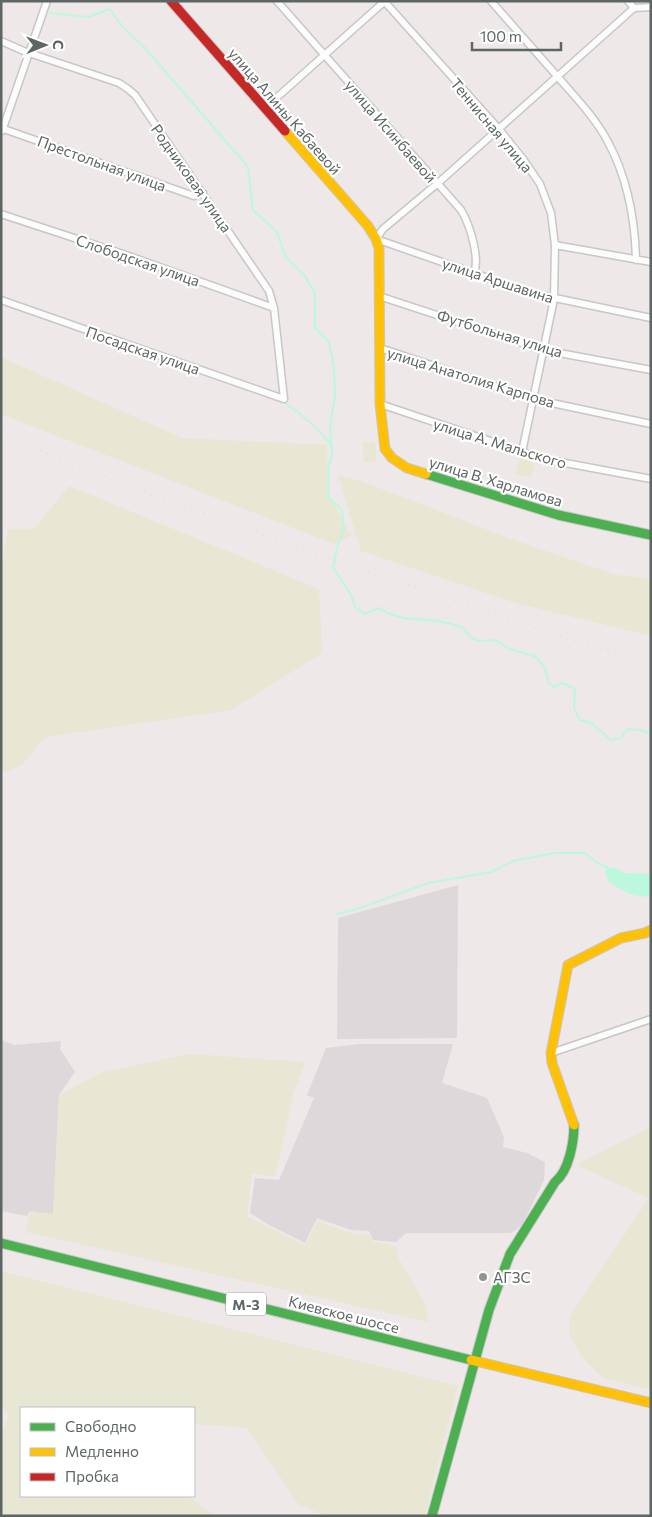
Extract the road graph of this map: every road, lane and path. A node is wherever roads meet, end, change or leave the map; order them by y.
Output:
1 (48, 1) edge
2 (172, 1) edge
3 (277, 1) edge
4 (385, 1) edge
5 (492, 1) edge
6 (628, 1) edge
7 (651, 7) edge
8 (634, 8) junction
9 (1, 41) edge
10 (30, 53) junction
11 (326, 56) junction
12 (557, 77) junction
13 (265, 108) junction
14 (498, 128) junction
15 (2, 129) edge
16 (438, 183) junction
17 (202, 192) junction
18 (1, 214) edge
19 (376, 239) junction
20 (555, 245) junction
21 (636, 260) junction
22 (651, 262) edge
23 (474, 274) junction
24 (380, 296) junction
25 (554, 299) junction
26 (1, 300) edge
27 (274, 308) junction
28 (651, 318) edge
29 (380, 348) junction
30 (543, 350) junction
31 (651, 370) edge
32 (284, 399) joint
33 (532, 399) junction
34 (380, 404) junction
35 (651, 424) edge
36 (522, 452) junction
37 (651, 479) edge
38 (651, 535) edge
39 (651, 930) edge
40 (651, 1019) edge
41 (551, 1053) junction
42 (1, 1243) edge
43 (474, 1361) junction
44 (651, 1403) edge
45 (432, 1516) edge

1 - 10 street
2 - 13 main road, улица Алины Кабаевой
3 - 11 street, улица Исинбаевой
4 - 11 street
4 - 14 street, Теннисная улица
5 - 12 street
6 - 8 street
7 - 8 street
8 - 12 street
9 - 10 street, Родниковая улица
10 - 15 street
10 - 17 street, Родниковая улица
11 - 13 street
11 - 16 street, улица Исинбаевой
12 - 14 street
12 - 21 street
13 - 19 main road, улица Алины Кабаевой
14 - 16 street
14 - 20 street, Теннисная улица
15 - 17 street, Престольная улица
16 - 19 street
16 - 23 street, улица Исинбаевой
17 - 27 street, Родниковая улица
18 - 27 street, Слободская улица
19 - 23 street, улица Аршавина
19 - 24 main road, улица В. Харламова
20 - 21 street
20 - 25 street, Теннисная улица
21 - 22 street
23 - 25 street, улица Аршавина
24 - 29 main road, улица В. Харламова
24 - 30 street, Футбольная улица
25 - 28 street, улица Аршавина
25 - 30 street, Теннисная улица
26 - 32 street, Посадская улица
27 - 32 street, Родниковая улица
29 - 33 street, улица Анатолия Карпова
29 - 34 main road, улица В. Харламова
30 - 31 street, Футбольная улица
30 - 33 street, Теннисная улица
33 - 35 street, улица Анатолия Карпова
33 - 36 street, Теннисная улица
34 - 36 street, улица А. Мальского
34 - 38 main road, улица В. Харламова
36 - 37 street, улица А. Мальского
39 - 41 main road
40 - 41 street
41 - 43 main road
42 - 43 main road, Киевское шоссе / М-3
43 - 44 main road, Киевское шоссе / М-3
43 - 45 main road

